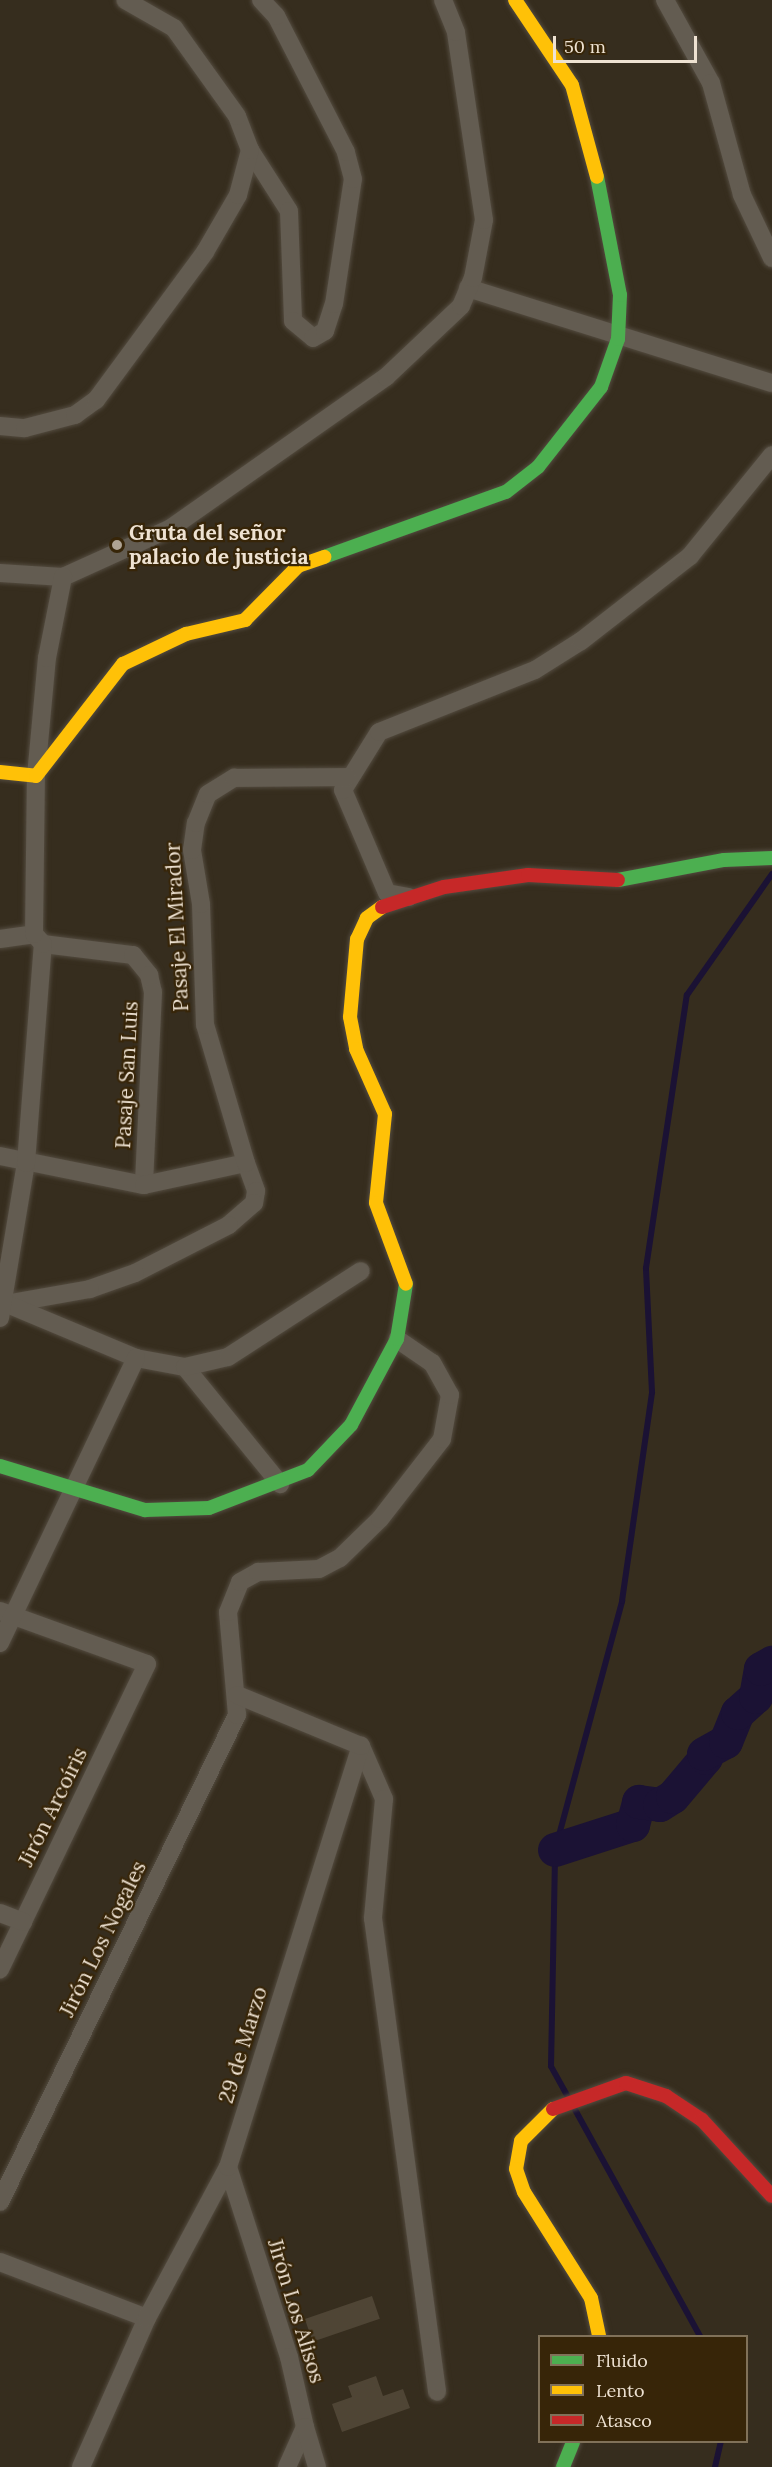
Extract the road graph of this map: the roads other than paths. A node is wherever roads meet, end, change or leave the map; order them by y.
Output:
1 (125, 0) edge
2 (153, 0) edge
3 (261, 0) edge
4 (443, 0) edge
5 (515, 0) edge
6 (665, 0) edge
7 (174, 28) junction
8 (250, 150) junction
9 (772, 258) edge
10 (468, 288) junction
11 (618, 339) junction
12 (772, 383) edge
13 (0, 426) edge
14 (772, 454) edge
15 (0, 573) edge
16 (63, 577) junction
17 (0, 772) edge
18 (36, 776) junction
19 (347, 777) junction
20 (772, 858) edge
21 (411, 897) junction
22 (0, 939) edge
23 (39, 939) junction
24 (0, 1156) edge
25 (26, 1163) junction
26 (246, 1163) junction
27 (144, 1185) junction
28 (360, 1272) dead end
29 (2, 1306) edge
30 (398, 1339) junction
31 (136, 1358) junction
32 (184, 1367) junction
33 (0, 1466) edge
34 (280, 1484) junction
35 (70, 1488) junction
36 (6, 1613) edge
37 (0, 1643) edge
38 (237, 1695) junction
39 (361, 1746) junction
40 (0, 1913) edge
41 (23, 1922) junction
42 (0, 1969) edge
43 (228, 2167) junction
44 (772, 2196) edge
45 (0, 2202) edge
46 (0, 2262) edge
47 (147, 2318) junction
48 (599, 2335) edge
49 (437, 2392) dead end
50 (305, 2427) junction
51 (573, 2443) edge
52 (81, 2467) edge
53 (287, 2467) edge
54 (317, 2467) edge
55 (563, 2467) edge

1 - 7 street
2 - 7 street
3 - 8 street
4 - 10 street
5 - 11 street
6 - 9 street
7 - 8 street
8 - 13 street
10 - 11 street
10 - 16 street
11 - 12 street
11 - 18 street
14 - 19 street
15 - 16 street
16 - 18 street
17 - 18 street
18 - 23 street
19 - 21 street
19 - 26 street, Pasaje El Mirador
20 - 21 street
21 - 30 street
22 - 23 street, Pasaje San Luis
23 - 25 street
23 - 27 street, Pasaje San Luis
24 - 25 street
25 - 27 street
25 - 29 street
26 - 27 street
26 - 29 street, Pasaje El Mirador
28 - 32 street
29 - 31 street
30 - 34 street
30 - 38 street, Jirón Los Nogales
31 - 32 street
31 - 35 street
32 - 34 street
33 - 35 street
34 - 35 street
35 - 36 street
36 - 37 street
36 - 41 street, Jirón Arcoíris
38 - 39 street
38 - 45 street, Jirón Los Nogales
39 - 43 street, 29 de Marzo
39 - 49 street
40 - 41 street
41 - 42 street, Jirón Arcoíris
43 - 47 street, 29 de Marzo
43 - 50 street, Jirón Los Alisos
44 - 48 street
46 - 47 street
47 - 52 street, 29 de Marzo
50 - 53 street
50 - 54 street, Jirón Los Alisos
51 - 55 street

